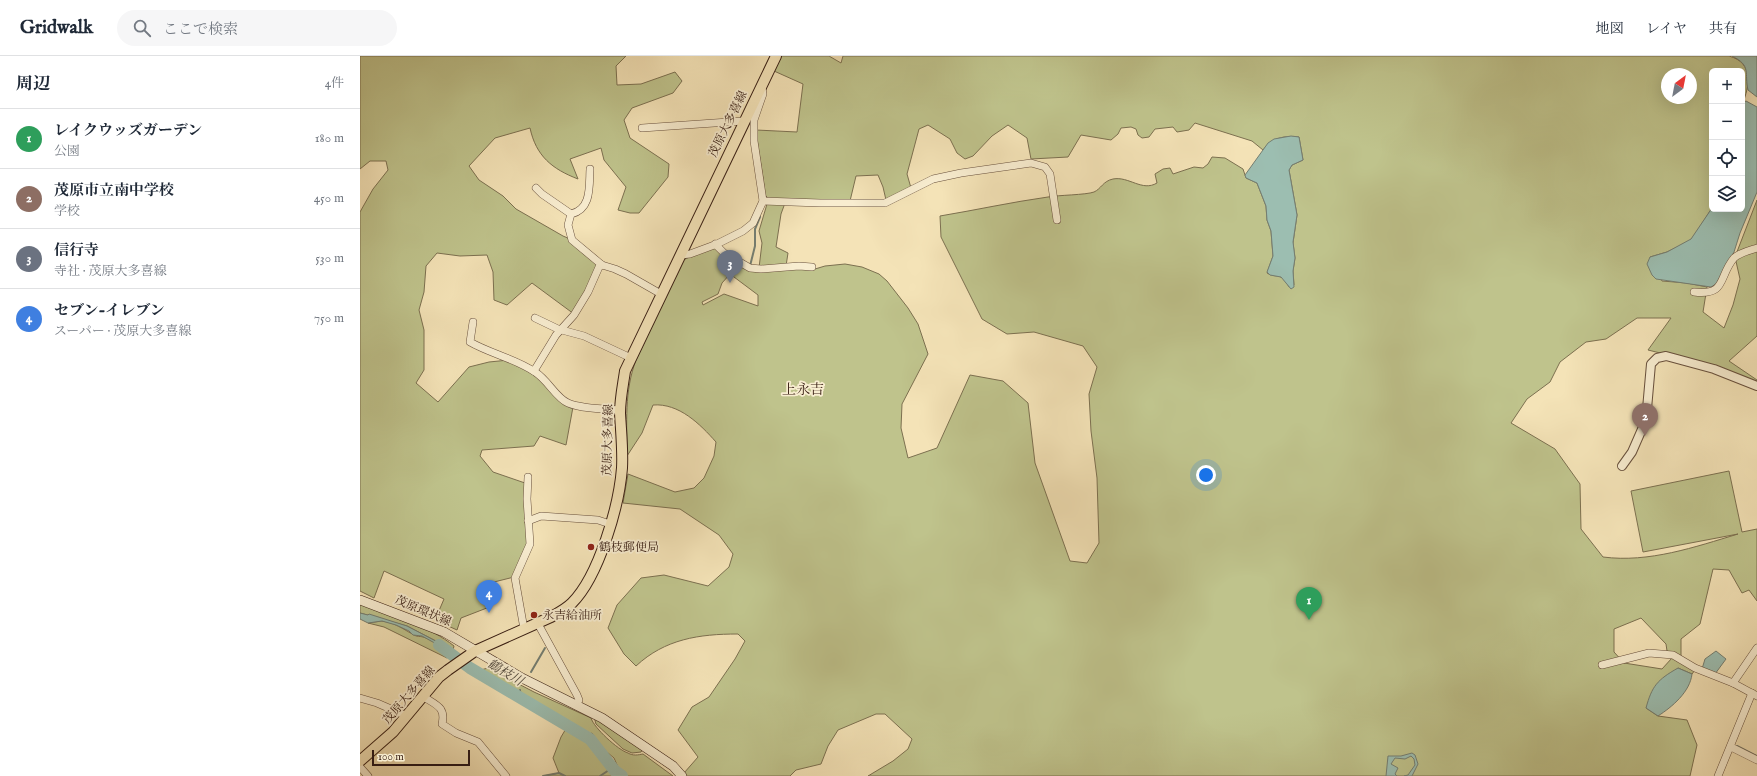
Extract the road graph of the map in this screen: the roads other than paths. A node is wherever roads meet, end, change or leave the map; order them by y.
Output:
1 (776, 56) edge
2 (762, 82) junction
3 (743, 121) junction
4 (642, 128) dead end
5 (590, 169) dead end
6 (536, 188) dead end
7 (763, 200) junction
8 (571, 214) junction
9 (1057, 220) dead end
10 (715, 244) junction
11 (1757, 248) edge
12 (680, 255) junction
13 (602, 265) junction
14 (812, 268) dead end
15 (1694, 292) dead end
16 (661, 294) junction
17 (535, 318) dead end
18 (473, 322) dead end
19 (561, 329) junction
20 (631, 358) junction
21 (534, 371) junction
22 (1757, 386) edge
23 (620, 410) junction
24 (1622, 466) dead end
25 (528, 477) dead end
26 (528, 521) junction
27 (610, 524) junction
28 (360, 600) edge
29 (538, 622) junction
30 (524, 629) junction
31 (1757, 648) edge
32 (472, 653) junction
33 (1602, 665) dead end
34 (1733, 683) junction
35 (1754, 694) edge
36 (424, 697) junction
37 (360, 698) edge
38 (577, 704) junction
39 (407, 716) junction
40 (1731, 747) junction
41 (1757, 760) edge
42 (360, 761) edge
43 (360, 767) edge
44 (368, 776) edge
45 (506, 776) edge
46 (682, 776) edge
47 (1718, 776) edge

1 - 2 main road, 茂原大多喜線
2 - 3 main road, 茂原大多喜線
2 - 7 street
3 - 4 street
3 - 12 main road, 茂原大多喜線
5 - 8 street
6 - 8 street
7 - 9 street
7 - 10 street
8 - 13 street
10 - 12 street
10 - 14 street
11 - 15 street
12 - 16 main road, 茂原大多喜線
13 - 16 street
13 - 19 street
16 - 20 main road, 茂原大多喜線
17 - 19 street
18 - 21 street
19 - 20 street
19 - 21 street
20 - 23 main road, 茂原大多喜線
21 - 23 street
22 - 24 street
23 - 27 main road, 茂原大多喜線
25 - 26 street
26 - 27 street
26 - 30 street
27 - 29 main road, 茂原大多喜線
28 - 32 main road, 茂原環状線
29 - 30 main road, 茂原大多喜線
29 - 38 street
30 - 32 main road, 茂原大多喜線
31 - 34 street
32 - 36 main road, 茂原大多喜線
32 - 38 main road, 茂原環状線
33 - 34 street
34 - 35 street
35 - 40 street
36 - 39 main road, 茂原大多喜線
36 - 45 street
37 - 39 street
38 - 46 main road, 茂原環状線
39 - 42 main road, 茂原大多喜線
40 - 41 street
40 - 47 street
43 - 44 street

